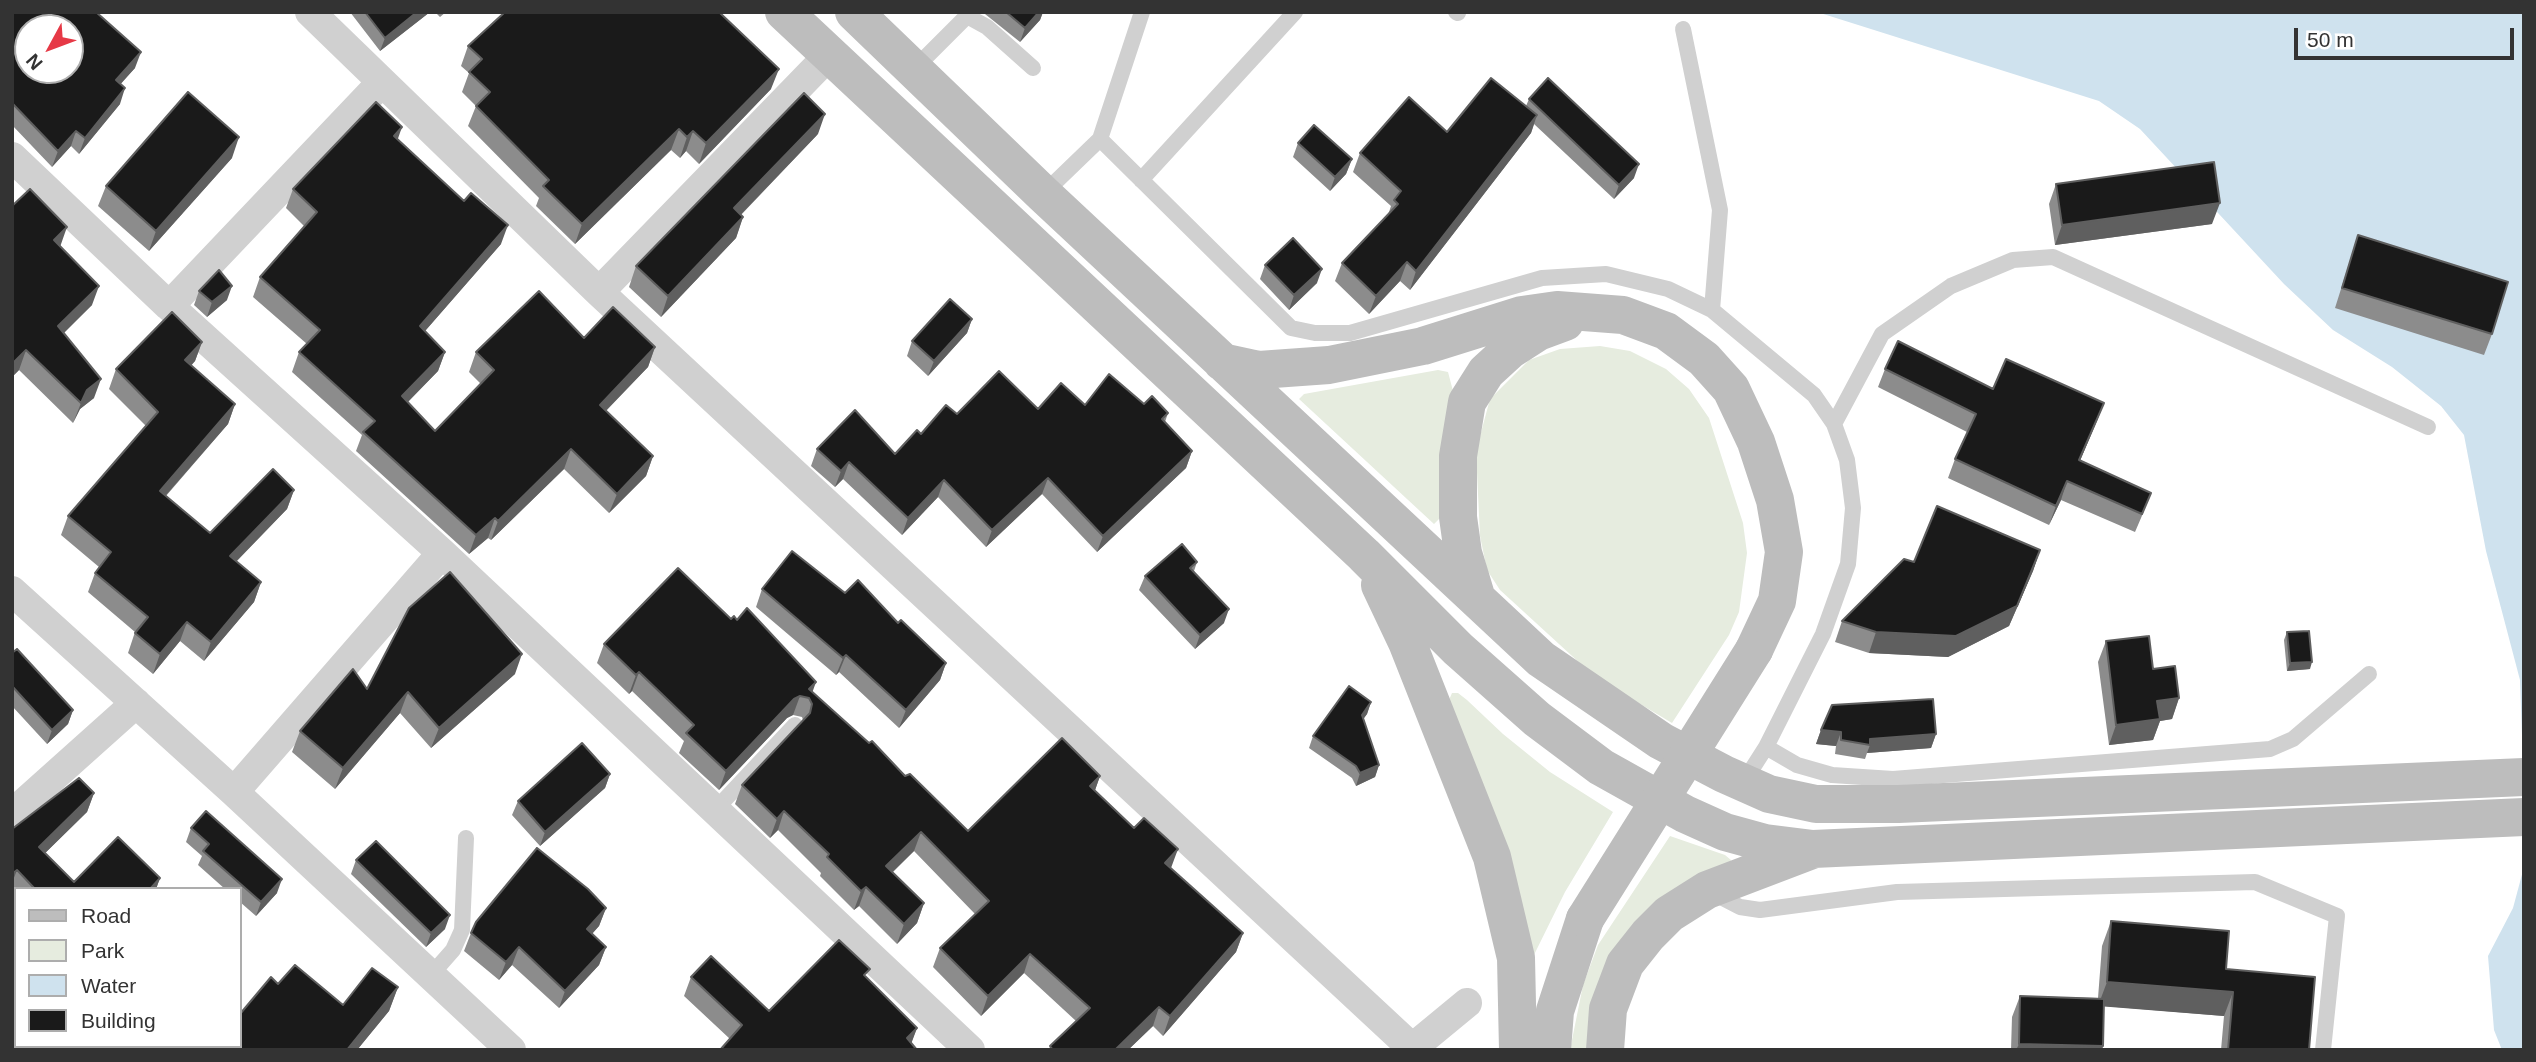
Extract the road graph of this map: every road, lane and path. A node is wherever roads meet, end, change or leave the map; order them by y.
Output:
1 (310, 12) edge
2 (785, 12) edge
3 (854, 12) edge
4 (1142, 12) edge
5 (1295, 12) edge
6 (1683, 29) dead end
7 (829, 55) junction
8 (1032, 68) dead end
9 (914, 69) junction
10 (382, 82) junction
11 (1100, 139) junction
12 (12, 157) edge
13 (1142, 180) junction
14 (1043, 194) junction
15 (599, 292) junction
16 (169, 306) junction
17 (1712, 310) junction
18 (1595, 312) junction
19 (1222, 362) junction
20 (1834, 424) junction
21 (2428, 427) dead end
22 (442, 553) junction
23 (1364, 555) junction
24 (12, 591) edge
25 (1476, 596) junction
26 (2369, 674) dead end
27 (136, 703) junction
28 (795, 725) edge
29 (1766, 747) junction
30 (2524, 777) edge
31 (1744, 783) junction
32 (234, 792) junction
33 (715, 810) junction
34 (12, 814) edge
35 (2524, 817) edge
36 (466, 838) dead end
37 (1813, 849) junction
38 (1707, 890) junction
39 (431, 975) junction
40 (1467, 1003) dead end
41 (1411, 1049) edge
42 (511, 1050) edge
43 (970, 1050) edge
44 (1518, 1050) edge
45 (1552, 1050) edge
46 (1605, 1050) edge
47 (2323, 1050) edge

1 - 10 street
2 - 7 main road
3 - 9 main road
4 - 11 lane
5 - 13 lane
6 - 17 lane
7 - 15 street
7 - 23 main road
8 - 9 lane
9 - 14 main road
10 - 15 street
10 - 16 street
11 - 13 lane
11 - 14 lane
12 - 16 street
13 - 17 lane
14 - 19 main road
15 - 41 street
16 - 22 street
17 - 20 lane
18 - 19 main road
18 - 25 main road
18 - 45 main road, bridge
19 - 25 main road
20 - 21 lane
20 - 29 lane
22 - 32 street
22 - 33 street
23 - 37 main road
23 - 44 main road
24 - 27 street
25 - 31 main road
26 - 29 lane
27 - 32 street
27 - 34 street
28 - 33 lane
29 - 31 lane
30 - 31 main road
32 - 39 street
33 - 43 street
35 - 37 main road
36 - 39 lane
37 - 38 main road
38 - 46 main road
38 - 47 lane
39 - 42 street
40 - 41 street

